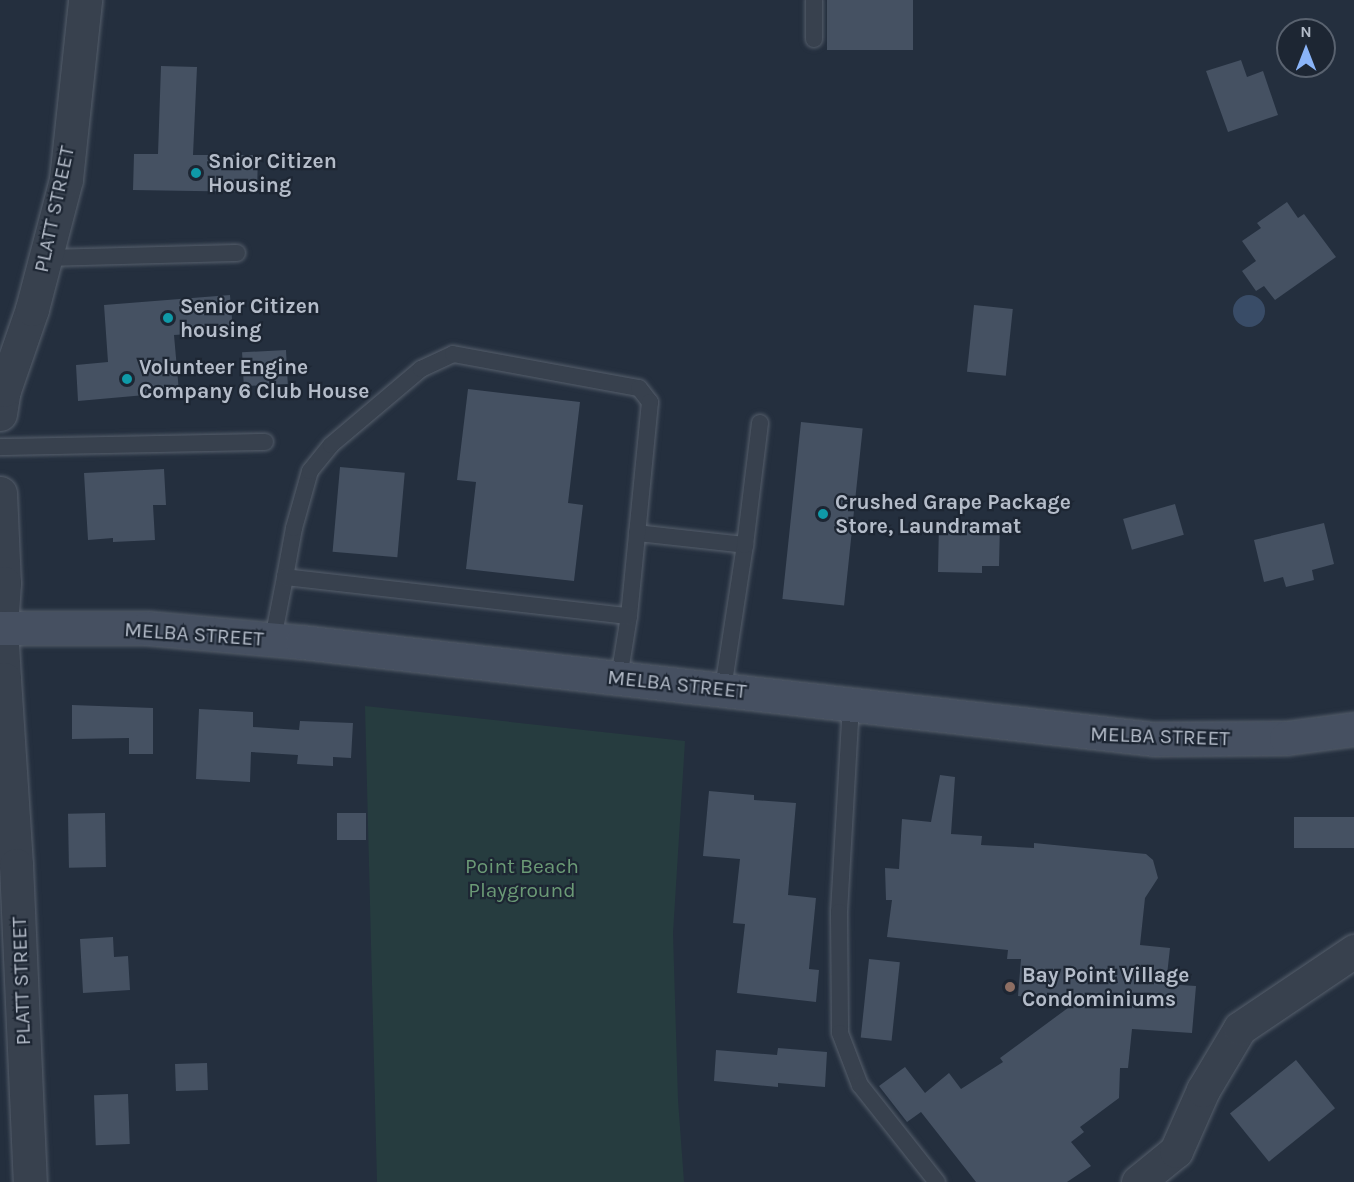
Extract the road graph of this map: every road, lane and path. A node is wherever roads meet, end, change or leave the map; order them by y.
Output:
1 (86, 0) edge
2 (814, 0) edge
3 (814, 39) dead end
4 (237, 253) dead end
5 (45, 258) junction
6 (0, 414) edge
7 (760, 423) dead end
8 (265, 442) dead end
9 (0, 447) edge
10 (0, 493) edge
11 (637, 532) junction
12 (745, 545) junction
13 (285, 577) junction
14 (629, 616) junction
15 (1, 628) edge
16 (273, 639) junction
17 (619, 678) junction
18 (723, 689) junction
19 (851, 704) junction
20 (1354, 729) edge
21 (8, 866) edge
22 (1354, 951) edge
23 (30, 1182) edge
24 (937, 1182) edge
25 (1138, 1182) edge

1 - 5 street, PLATT STREET
2 - 3 lane
4 - 5 lane
5 - 6 street, PLATT STREET
7 - 12 lane
8 - 9 lane
10 - 15 street, PLATT STREET
11 - 12 lane
11 - 13 lane
11 - 14 lane
12 - 18 lane
13 - 14 lane
13 - 16 lane
14 - 17 lane
15 - 16 main road, MELBA STREET
15 - 21 street, PLATT STREET
16 - 17 main road, MELBA STREET
17 - 18 main road, MELBA STREET
18 - 19 main road, MELBA STREET
19 - 20 main road, MELBA STREET
19 - 24 lane
21 - 23 street, PLATT STREET
22 - 25 street

